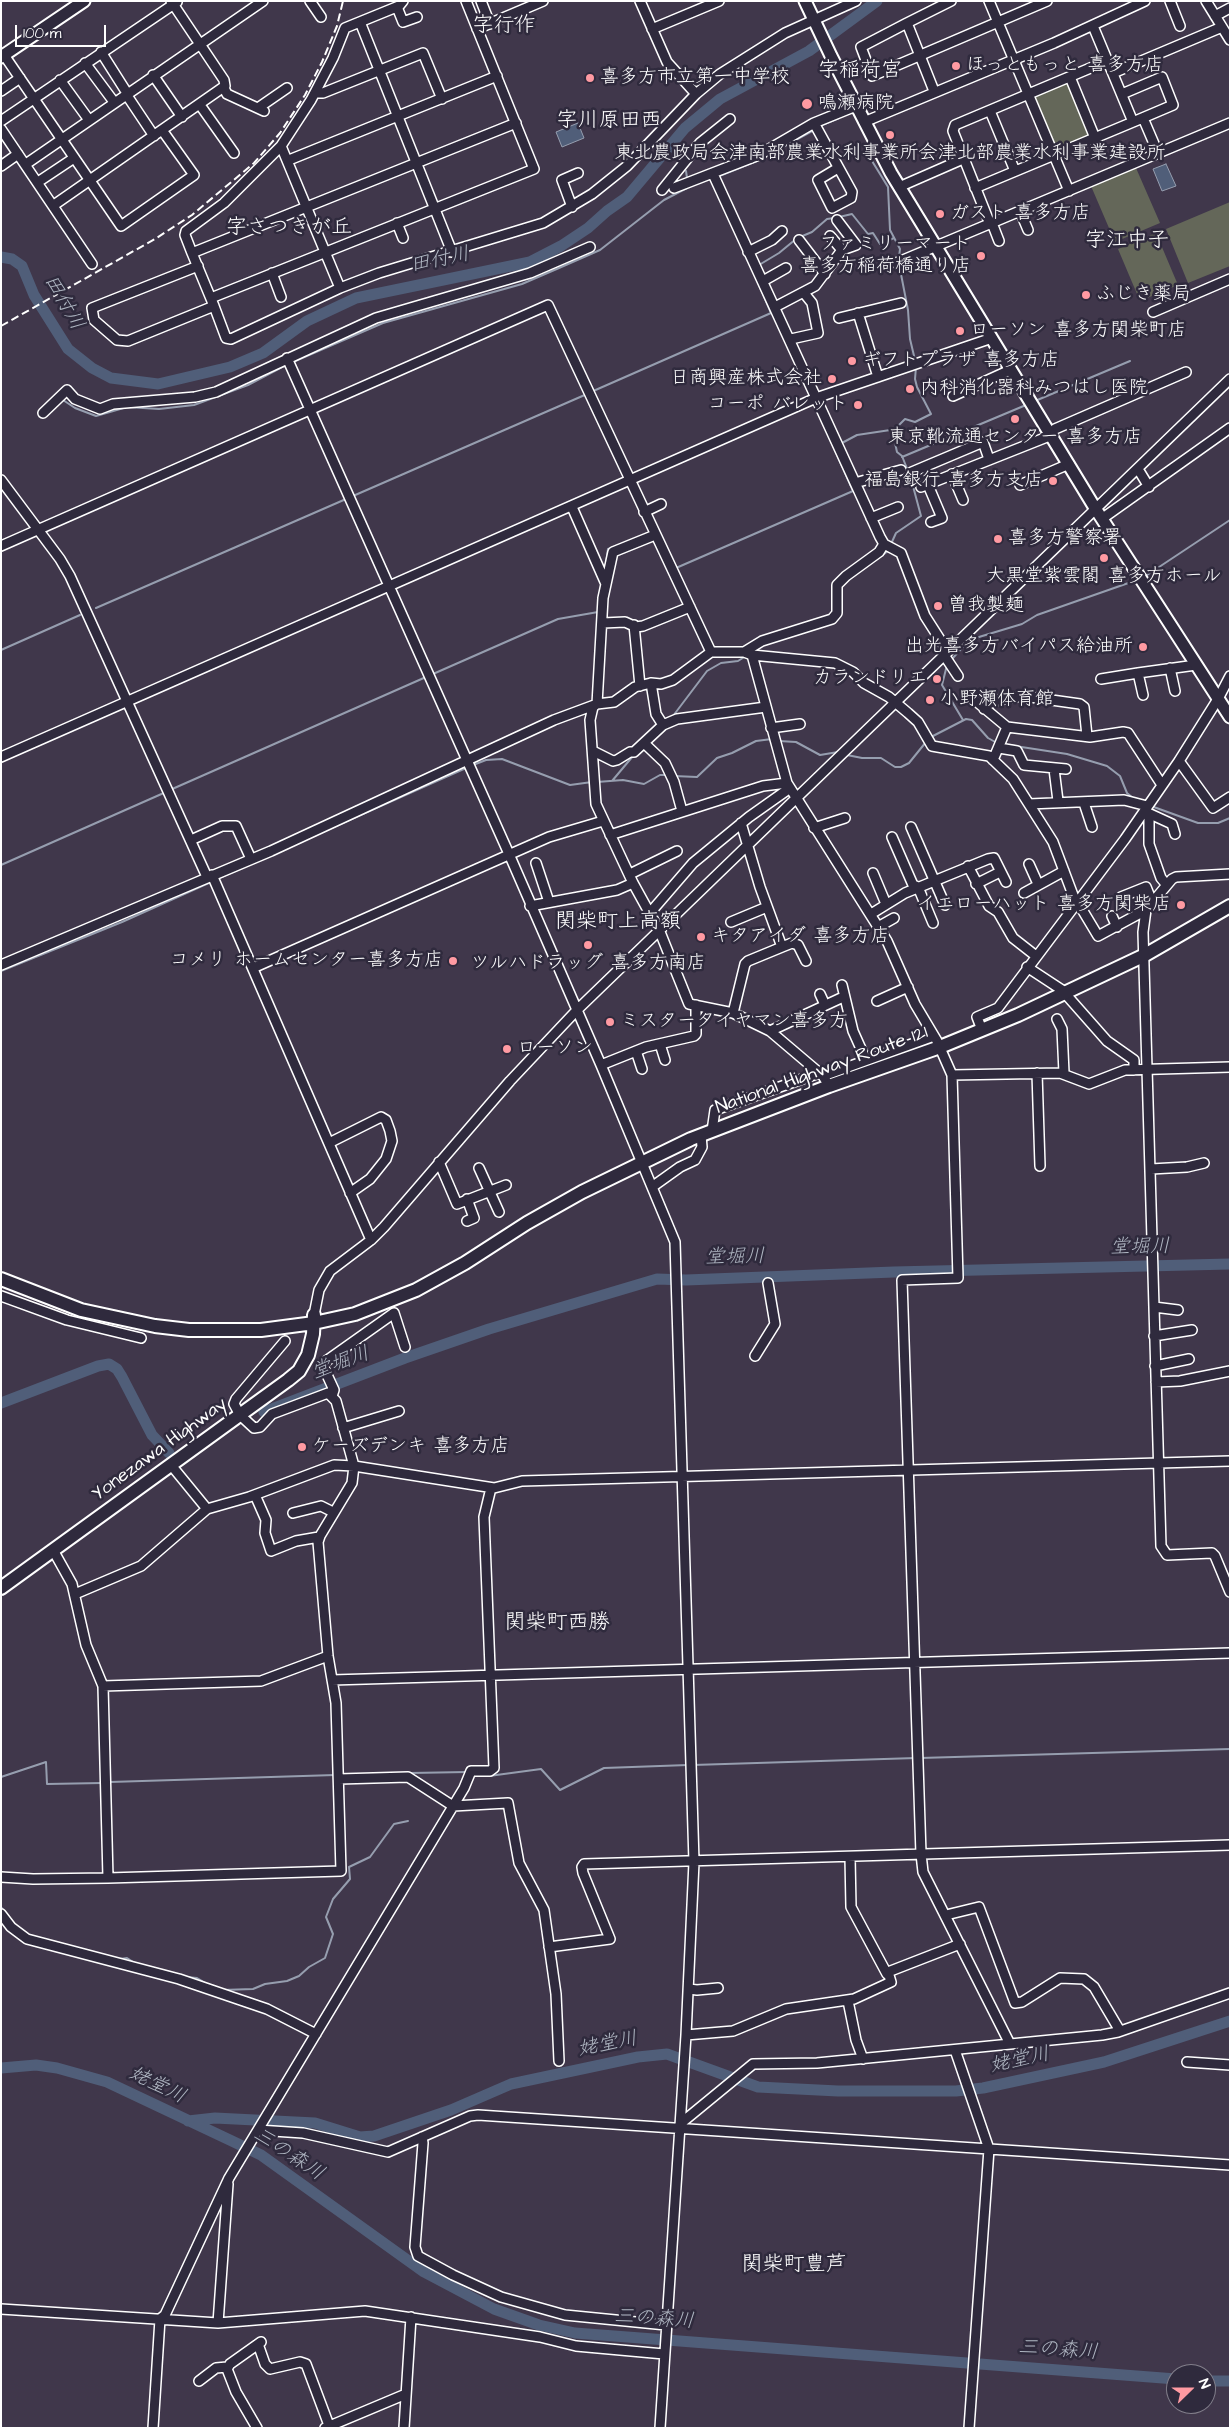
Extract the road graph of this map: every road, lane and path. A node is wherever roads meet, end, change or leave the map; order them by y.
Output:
1 (84, 1) edge
2 (263, 1) edge
3 (310, 1) edge
4 (466, 1) edge
5 (543, 1) edge
6 (640, 1) edge
7 (719, 1) edge
8 (805, 1) edge
9 (856, 1) edge
10 (950, 1) edge
11 (989, 1) edge
12 (1047, 1) edge
13 (1170, 1) edge
14 (1206, 1) edge
15 (174, 2) edge
16 (484, 2) edge
17 (1140, 2) edge
18 (400, 4) edge
19 (1230, 8) edge
20 (1215, 16) junction
21 (321, 17) dead end
22 (417, 17) dead end
23 (360, 22) junction
24 (907, 23) junction
25 (998, 23) junction
26 (490, 24) junction
27 (815, 24) junction
28 (1093, 26) junction
29 (1180, 26) dead end
30 (1222, 27) junction
31 (477, 29) junction
32 (652, 29) junction
33 (1230, 40) edge
34 (200, 43) junction
35 (101, 52) junction
36 (3, 56) edge
37 (920, 56) junction
38 (1014, 60) junction
39 (1107, 61) junction
40 (85, 63) junction
41 (380, 70) junction
42 (1113, 73) junction
43 (153, 75) junction
44 (497, 76) junction
45 (1070, 77) junction
46 (20, 78) junction
47 (60, 80) junction
48 (224, 88) junction
49 (288, 88) dead end
50 (1, 91) edge
51 (934, 91) junction
52 (315, 92) junction
53 (127, 93) junction
54 (696, 94) junction
55 (1030, 94) junction
56 (1122, 94) junction
57 (34, 98) junction
58 (442, 99) junction
59 (114, 102) junction
60 (200, 105) junction
61 (856, 106) junction
62 (990, 111) junction
63 (182, 117) junction
64 (398, 117) junction
65 (1143, 118) junction
66 (730, 119) dead end
67 (88, 120) junction
68 (1, 121) edge
69 (864, 122) junction
70 (1133, 122) junction
71 (516, 123) junction
72 (814, 123) junction
73 (1230, 123) edge
74 (1, 129) edge
75 (158, 133) junction
76 (1095, 138) junction
77 (61, 139) junction
78 (281, 146) junction
79 (234, 152) dead end
80 (18, 154) junction
81 (1055, 154) junction
82 (1158, 154) junction
83 (74, 158) junction
84 (963, 159) junction
85 (289, 160) junction
86 (417, 163) junction
87 (26, 164) junction
88 (1, 166) edge
89 (838, 168) dead end
90 (1015, 172) junction
91 (578, 173) dead end
92 (713, 174) junction
93 (89, 180) junction
94 (38, 182) junction
95 (899, 187) junction
96 (674, 188) dead end
97 (975, 188) junction
98 (662, 190) dead end
99 (1069, 191) junction
100 (54, 205) junction
101 (307, 207) junction
102 (572, 207) junction
103 (434, 208) junction
104 (1020, 211) junction
105 (838, 220) dead end
106 (397, 223) junction
107 (991, 224) junction
108 (782, 230) dead end
109 (1028, 230) dead end
110 (830, 236) dead end
111 (403, 238) dead end
112 (799, 240) dead end
113 (999, 241) dead end
114 (590, 248) dead end
115 (935, 248) junction
116 (842, 250) junction
117 (325, 252) junction
118 (452, 252) junction
119 (748, 252) junction
120 (192, 253) junction
121 (896, 263) dead end
122 (92, 264) dead end
123 (198, 266) junction
124 (786, 268) dead end
125 (272, 274) junction
126 (825, 274) junction
127 (1230, 279) edge
128 (763, 281) junction
129 (340, 288) junction
130 (804, 293) junction
131 (281, 297) dead end
132 (212, 302) junction
133 (901, 303) dead end
134 (775, 307) junction
135 (1153, 312) dead end
136 (858, 313) junction
137 (838, 318) dead end
138 (992, 338) junction
139 (791, 339) junction
140 (287, 358) junction
141 (1010, 370) junction
142 (1186, 372) dead end
143 (878, 377) junction
144 (1230, 379) edge
145 (953, 396) dead end
146 (816, 398) junction
147 (310, 409) junction
148 (43, 413) dead end
149 (1230, 428) edge
150 (1050, 434) junction
151 (989, 459) junction
152 (1069, 464) junction
153 (1138, 469) junction
154 (901, 470) dead end
155 (912, 472) dead end
156 (952, 474) junction
157 (1, 480) edge
158 (630, 482) junction
159 (855, 483) junction
160 (1020, 485) dead end
161 (1149, 487) junction
162 (963, 500) dead end
163 (662, 504) dead end
164 (572, 507) junction
165 (898, 507) dead end
166 (1095, 508) junction
167 (644, 512) junction
168 (872, 518) junction
169 (1103, 518) junction
170 (931, 522) dead end
171 (39, 530) junction
172 (655, 535) junction
173 (1, 546) edge
174 (888, 546) junction
175 (606, 585) junction
176 (388, 588) junction
177 (690, 607) junction
178 (603, 623) junction
179 (634, 625) junction
180 (711, 652) junction
181 (748, 653) junction
182 (946, 653) junction
183 (1196, 665) junction
184 (1170, 668) junction
185 (1138, 673) junction
186 (958, 676) dead end
187 (1230, 676) edge
188 (1101, 679) dead end
189 (651, 683) junction
190 (640, 686) junction
191 (1175, 691) dead end
192 (1143, 696) dead end
193 (971, 697) dead end
194 (1218, 700) junction
195 (127, 702) junction
196 (895, 702) junction
197 (597, 704) junction
198 (766, 707) junction
199 (984, 708) junction
200 (1230, 718) edge
201 (800, 724) dead end
202 (663, 725) junction
203 (1007, 727) junction
204 (771, 728) junction
205 (1087, 736) junction
206 (644, 743) junction
207 (999, 748) junction
208 (593, 751) junction
209 (1, 758) edge
210 (466, 760) junction
211 (994, 760) junction
212 (1179, 760) junction
213 (1054, 769) junction
214 (1066, 769) dead end
215 (1162, 785) junction
216 (788, 786) junction
217 (1230, 797) edge
218 (797, 798) junction
219 (1058, 801) junction
220 (1084, 803) junction
221 (1029, 804) junction
222 (1146, 810) junction
223 (682, 812) junction
224 (845, 818) dead end
225 (603, 821) junction
226 (741, 823) junction
227 (911, 827) dead end
228 (1092, 827) dead end
229 (814, 828) junction
230 (1175, 834) dead end
231 (610, 835) junction
232 (892, 837) dead end
233 (191, 840) junction
234 (748, 845) junction
235 (677, 852) dead end
236 (509, 854) junction
237 (251, 859) junction
238 (536, 863) dead end
239 (1029, 864) dead end
240 (968, 866) junction
241 (1064, 871) junction
242 (1000, 872) junction
243 (873, 873) dead end
244 (1230, 874) edge
245 (209, 876) junction
246 (631, 879) junction
247 (932, 880) junction
248 (1006, 882) dead end
249 (976, 884) junction
250 (1038, 884) junction
251 (1166, 884) junction
252 (918, 887) junction
253 (1024, 893) dead end
254 (1121, 897) dead end
255 (549, 902) junction
256 (1077, 902) junction
257 (886, 904) junction
258 (944, 905) dead end
259 (530, 906) junction
260 (1149, 906) junction
261 (1230, 906) edge
262 (767, 907) junction
263 (650, 914) junction
264 (871, 914) junction
265 (1112, 916) dead end
266 (894, 918) dead end
267 (731, 922) dead end
268 (933, 924) dead end
269 (878, 927) junction
270 (1117, 927) junction
271 (660, 932) junction
272 (782, 947) junction
273 (1145, 955) junction
274 (1036, 956) junction
275 (806, 961) dead end
276 (1, 965) edge
277 (1027, 967) junction
278 (253, 968) junction
279 (842, 985) dead end
280 (908, 987) junction
281 (820, 994) dead end
282 (1066, 994) junction
283 (841, 998) dead end
284 (877, 1001) dead end
285 (696, 1005) junction
286 (825, 1005) junction
287 (577, 1010) junction
288 (733, 1013) junction
289 (1057, 1019) dead end
290 (982, 1030) junction
291 (770, 1031) junction
292 (937, 1042) junction
293 (660, 1044) junction
294 (636, 1051) junction
295 (666, 1060) dead end
296 (866, 1060) junction
297 (601, 1065) junction
298 (1230, 1067) edge
299 (642, 1068) dead end
300 (1134, 1070) junction
301 (1147, 1070) junction
302 (1037, 1073) junction
303 (1064, 1073) junction
304 (952, 1075) junction
305 (824, 1078) junction
306 (706, 1133) junction
307 (329, 1143) junction
308 (439, 1162) junction
309 (642, 1162) junction
310 (1204, 1163) dead end
311 (1040, 1166) dead end
312 (479, 1168) dead end
313 (1151, 1169) junction
314 (506, 1185) dead end
315 (652, 1187) junction
316 (490, 1191) junction
317 (350, 1193) junction
318 (467, 1200) junction
319 (499, 1212) dead end
320 (467, 1221) dead end
321 (371, 1240) junction
322 (1, 1272) edge
323 (1, 1279) edge
324 (433, 1280) junction
325 (768, 1283) dead end
326 (1, 1296) edge
327 (1154, 1306) junction
328 (390, 1308) junction
329 (1178, 1310) dead end
330 (314, 1319) junction
331 (1192, 1330) dead end
332 (1154, 1336) junction
333 (141, 1338) dead end
334 (285, 1341) dead end
335 (405, 1347) dead end
336 (755, 1356) dead end
337 (1189, 1359) dead end
338 (1155, 1366) junction
339 (1230, 1371) edge
340 (1156, 1382) junction
341 (332, 1390) junction
342 (399, 1411) dead end
343 (240, 1415) junction
344 (344, 1428) junction
345 (1230, 1461) edge
346 (1159, 1463) junction
347 (171, 1465) junction
348 (354, 1466) junction
349 (909, 1471) junction
350 (683, 1477) junction
351 (491, 1488) junction
352 (255, 1495) junction
353 (207, 1509) junction
354 (334, 1512) junction
355 (293, 1513) dead end
356 (319, 1537) junction
357 (53, 1550) junction
358 (1, 1588) edge
359 (1230, 1592) edge
360 (76, 1594) dead end
361 (1230, 1653) edge
362 (328, 1656) junction
363 (915, 1662) junction
364 (689, 1669) junction
365 (490, 1675) junction
366 (332, 1680) junction
367 (103, 1686) junction
368 (339, 1779) junction
369 (453, 1806) junction
370 (1230, 1845) edge
371 (921, 1854) junction
372 (850, 1856) junction
373 (694, 1862) junction
374 (1, 1877) edge
375 (108, 1878) junction
376 (1, 1914) edge
377 (946, 1915) junction
378 (960, 1944) junction
379 (549, 1947) junction
380 (887, 1974) junction
381 (718, 1988) dead end
382 (689, 1989) junction
383 (1230, 1993) edge
384 (848, 2001) junction
385 (1120, 2031) junction
386 (316, 2034) junction
387 (686, 2035) junction
388 (1010, 2044) junction
389 (955, 2050) junction
390 (863, 2059) junction
391 (560, 2061) dead end
392 (1187, 2062) dead end
393 (1230, 2065) edge
394 (680, 2126) junction
395 (257, 2132) junction
396 (422, 2137) junction
397 (989, 2149) junction
398 (1230, 2165) edge
399 (228, 2182) junction
400 (1, 2309) edge
401 (411, 2317) junction
402 (160, 2319) junction
403 (218, 2323) junction
404 (666, 2328) junction
405 (664, 2351) junction
406 (227, 2367) junction
407 (199, 2380) dead end
408 (406, 2394) junction
409 (328, 2427) edge
410 (153, 2428) edge
411 (257, 2428) edge
412 (404, 2428) edge
413 (660, 2428) edge
414 (969, 2428) edge

1 - 36 main road
2 - 34 street
3 - 21 street
4 - 31 street
5 - 26 street
6 - 32 street
7 - 32 street
8 - 27 main road
9 - 27 street
10 - 24 street
11 - 25 street
12 - 25 street
13 - 29 street
14 - 20 street
15 - 34 street
15 - 35 street
16 - 26 street
17 - 28 street
18 - 22 street
18 - 23 street
19 - 20 street
20 - 30 street
23 - 41 street
23 - 52 street
24 - 37 street
24 - 37 street
25 - 37 street
25 - 38 street
26 - 31 street
27 - 54 street
27 - 61 main road
28 - 38 street
28 - 39 street
30 - 33 street
30 - 42 street
31 - 44 street
32 - 54 street
34 - 43 street
34 - 48 street
35 - 40 street
35 - 53 street
36 - 46 street
37 - 51 street
38 - 51 street
38 - 55 street
39 - 42 street
39 - 45 street
40 - 47 street
40 - 59 street
41 - 52 street
41 - 58 street
41 - 64 street
42 - 56 street
43 - 53 street
43 - 63 street
44 - 58 street
44 - 71 street
45 - 55 street
45 - 76 street
46 - 50 street
46 - 57 street
47 - 57 street
47 - 67 street
48 - 49 street
48 - 60 street
51 - 69 street
52 - 78 street
53 - 59 street
53 - 75 street
54 - 102 street
55 - 62 street
55 - 81 street
56 - 65 street
56 - 70 street
57 - 68 street
57 - 77 street
58 - 64 street
59 - 67 street
60 - 63 street
60 - 79 street
61 - 69 main road
61 - 72 street
62 - 84 street
62 - 90 street
63 - 75 street
64 - 85 street
64 - 86 street
65 - 70 street
65 - 82 street
66 - 98 street
67 - 77 street
69 - 95 main road
70 - 76 street
71 - 86 street
71 - 103 street
72 - 89 street
72 - 92 street
73 - 82 street
74 - 80 street
75 - 93 street
75 - 93 street
76 - 81 street
77 - 83 street
77 - 87 street
78 - 85 street
78 - 120 street
80 - 87 street
80 - 88 street
81 - 90 street
81 - 99 street
82 - 99 street
83 - 93 street
83 - 94 street
84 - 95 street
84 - 97 street
85 - 101 street
86 - 101 street
86 - 103 street
87 - 94 street
90 - 97 street
91 - 102 street
92 - 96 street
92 - 119 street
93 - 100 street
94 - 100 street
95 - 115 main road
97 - 107 street
99 - 104 street
100 - 122 street
101 - 117 street
101 - 120 street
102 - 118 street
103 - 106 street
103 - 118 street
104 - 107 street
104 - 109 street
105 - 116 street
106 - 111 street
106 - 117 street
107 - 113 street
107 - 115 street
108 - 119 street
110 - 116 street
112 - 126 street
114 - 140 street
115 - 121 street
115 - 138 main road
116 - 126 street
117 - 125 street
117 - 129 street
118 - 129 street
119 - 128 street
120 - 123 street
123 - 132 street
123 - 132 street
124 - 128 street
125 - 131 street
125 - 132 street
126 - 130 street
127 - 135 street
128 - 134 street
129 - 132 street
130 - 134 street
130 - 139 street
133 - 136 street
134 - 139 street
136 - 137 street
136 - 143 street
138 - 141 main road
138 - 143 street
139 - 146 street
140 - 147 street
140 - 148 street
141 - 145 street
141 - 150 main road
142 - 150 street
143 - 146 street
144 - 153 street
146 - 158 street
146 - 159 street
147 - 158 street
147 - 171 street
147 - 176 street
149 - 161 street
150 - 151 street
150 - 152 main road
151 - 155 street
151 - 156 street
152 - 160 street
152 - 166 main road
153 - 161 street
153 - 166 street
154 - 159 street
156 - 162 street
156 - 170 street
157 - 171 street
158 - 164 street
158 - 167 street
159 - 168 street
161 - 169 street
163 - 167 street
164 - 175 street
164 - 176 street
165 - 168 street
166 - 169 main road
166 - 182 street
167 - 172 street
168 - 174 street
169 - 183 main road
171 - 173 street
171 - 195 street
172 - 175 street
172 - 177 street
174 - 181 street
174 - 182 street
175 - 178 street
176 - 195 street
176 - 210 street
177 - 179 street
177 - 180 street
178 - 179 street
178 - 197 street
179 - 190 street
180 - 181 street
180 - 189 street
181 - 196 street
181 - 198 street
182 - 186 street
182 - 196 street
183 - 184 street
183 - 194 main road
184 - 185 street
184 - 191 street
185 - 188 street
185 - 192 street
187 - 194 street
189 - 190 street
189 - 202 street
190 - 197 street
193 - 199 street
194 - 200 main road
194 - 212 street
195 - 209 street
195 - 233 street
196 - 211 street
196 - 218 street
197 - 208 street
197 - 210 street
198 - 202 street
198 - 204 street
199 - 203 street
199 - 205 street
201 - 204 street
202 - 206 street
203 - 205 street
203 - 207 street
204 - 216 street
205 - 215 street
206 - 208 street
206 - 223 street
207 - 211 street
207 - 213 street
208 - 225 street
210 - 236 street
210 - 237 street
211 - 221 street
212 - 215 street
212 - 217 street
213 - 214 street
213 - 219 street
215 - 222 street
216 - 218 street
216 - 223 street
216 - 226 street
218 - 229 street
218 - 234 street
219 - 220 street
219 - 221 street
220 - 222 street
220 - 228 street
221 - 241 street
222 - 230 street
222 - 251 street
222 - 256 street
223 - 231 street
224 - 229 street
225 - 231 street
225 - 236 street
226 - 234 street
226 - 263 street
227 - 247 street
229 - 264 street
231 - 246 street
232 - 252 street
233 - 237 street
233 - 245 street
234 - 262 street
234 - 271 street
235 - 246 street
236 - 259 street
236 - 278 street
237 - 245 street
238 - 255 street
239 - 250 street
240 - 242 street
240 - 247 street
240 - 249 street
241 - 250 street
241 - 256 street
242 - 248 street
242 - 249 street
243 - 257 street
244 - 251 street
245 - 276 street
245 - 278 street
246 - 255 street
246 - 263 street
247 - 252 street
247 - 258 street
249 - 274 street
250 - 253 street
251 - 260 street
252 - 257 street
252 - 268 street
254 - 260 street
255 - 259 street
256 - 270 street
256 - 274 street
257 - 264 street
259 - 287 street
260 - 270 street
260 - 273 street
261 - 273 highway, National Highway Route 121
262 - 267 street
262 - 272 street
263 - 271 street
264 - 269 street
265 - 270 street
266 - 269 street
269 - 280 street
271 - 285 street
271 - 287 street
272 - 275 street
272 - 288 street
273 - 282 highway, National Highway Route 121
273 - 301 street
274 - 277 street
277 - 282 street
277 - 290 street
278 - 307 street
279 - 296 street
280 - 284 street
280 - 292 street
281 - 286 street
282 - 290 highway, National Highway Route 121
282 - 300 street
283 - 286 street
285 - 288 street
285 - 293 street
286 - 291 street
287 - 297 street
287 - 308 street
288 - 291 street
289 - 303 street
290 - 292 highway, National Highway Route 121
291 - 305 street
292 - 296 street
292 - 304 street
292 - 305 highway, National Highway Route 121
293 - 294 street
293 - 295 street
294 - 297 street
294 - 299 street
296 - 305 street
297 - 309 street
298 - 301 street
300 - 301 street
300 - 303 street
301 - 313 street
302 - 303 street
302 - 304 street
302 - 311 street
304 - 349 street
305 - 306 highway, National Highway Route 121
305 - 306 street
306 - 309 highway, National Highway Route 121
306 - 315 street
307 - 317 street
307 - 317 street
308 - 318 street
308 - 321 street
309 - 315 street
309 - 324 highway, National Highway Route 121
310 - 313 street
312 - 316 street
313 - 327 street
314 - 316 street
315 - 350 street
316 - 318 street
316 - 319 street
317 - 321 street
318 - 320 street
321 - 330 street
322 - 330 highway
323 - 330 highway
324 - 328 highway, National Highway Route 121
324 - 330 highway, National Highway Route 121
325 - 336 street
326 - 333 street
327 - 329 street
327 - 332 street
328 - 330 highway, National Highway Route 121
328 - 335 street
328 - 341 street
330 - 343 highway, Yonezawa Highway
331 - 332 street
332 - 338 street
334 - 343 street
337 - 338 street
338 - 340 street
339 - 340 street
340 - 346 street
341 - 343 street
341 - 344 street
342 - 344 street
343 - 347 highway, Yonezawa Highway
344 - 348 street
345 - 346 street
346 - 349 street
346 - 359 street
347 - 353 street
347 - 357 highway, Yonezawa Highway
348 - 351 street
348 - 352 street
348 - 354 street
349 - 350 street
349 - 363 street
350 - 351 street
350 - 364 street
351 - 365 street
352 - 353 street
352 - 356 street
353 - 360 street
354 - 355 street
354 - 356 street
356 - 362 street
357 - 358 highway, Yonezawa Highway
357 - 367 street
361 - 363 street
362 - 366 street
362 - 367 street
363 - 364 street
363 - 371 street
364 - 365 street
364 - 373 street
365 - 366 street
365 - 369 street
366 - 368 street
367 - 375 street
368 - 369 street
368 - 375 street
369 - 379 street
369 - 386 street
370 - 371 street
371 - 372 street
371 - 377 street
372 - 373 street
372 - 380 street
373 - 379 street
373 - 382 street
374 - 375 street
376 - 386 street
377 - 378 street
377 - 385 street
378 - 380 street
378 - 388 street
379 - 391 street
380 - 384 street
381 - 382 street
382 - 387 street
383 - 385 street
384 - 387 street
384 - 390 street
385 - 388 street
386 - 395 street
387 - 394 street
388 - 389 street
389 - 390 street
389 - 397 street
390 - 394 street
392 - 393 street
394 - 396 street
394 - 397 street
394 - 404 street
395 - 396 street
395 - 399 street
396 - 404 street
397 - 398 street
397 - 414 street
399 - 402 street
399 - 403 street
400 - 402 street
401 - 403 street
401 - 405 street
401 - 408 street
402 - 403 street
402 - 410 street
404 - 405 street
405 - 413 street
406 - 407 street
406 - 409 street
406 - 411 street
408 - 409 street
408 - 412 street

